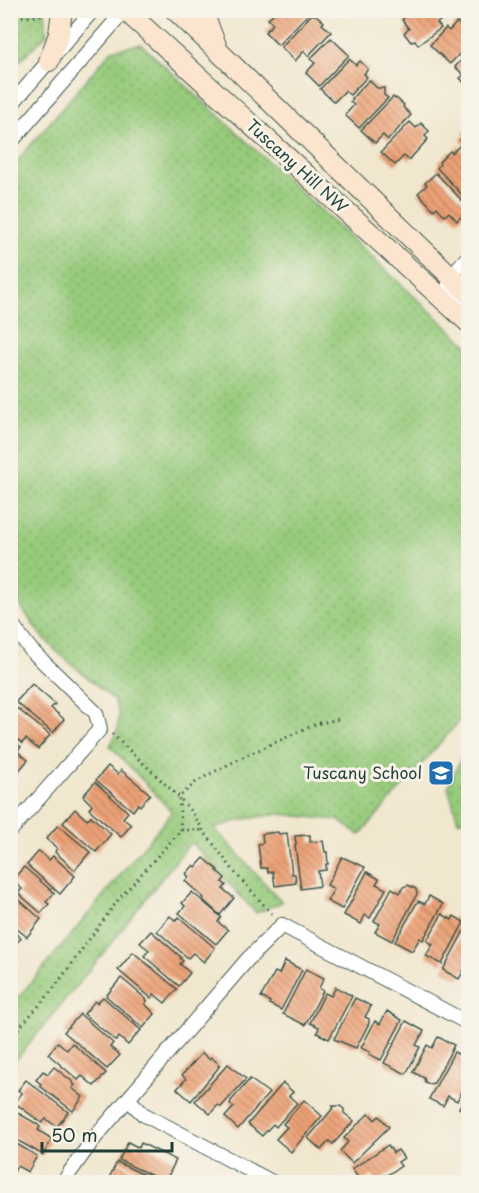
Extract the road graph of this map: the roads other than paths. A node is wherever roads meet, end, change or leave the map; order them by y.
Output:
1 (93, 10) edge
2 (125, 10) edge
3 (175, 10) edge
4 (202, 10) edge
5 (55, 12) edge
6 (218, 51) junction
7 (49, 61) junction
8 (10, 106) edge
9 (10, 143) edge
10 (468, 257) edge
11 (451, 276) junction
12 (468, 294) edge
13 (445, 300) junction
14 (468, 322) edge
15 (10, 622) edge
16 (10, 831) edge
17 (468, 1023) edge
18 (128, 1099) junction
19 (64, 1182) edge
20 (272, 1182) edge

1 - 7 street
2 - 9 street
2 - 13 street, Tuscany Hill NW
3 - 6 street, Tuscany Hill NW
4 - 6 street
5 - 7 street
6 - 11 street, Tuscany Hill NW
7 - 8 street
10 - 11 street
11 - 12 street, Tuscany Hill NW
11 - 13 street
12 - 13 street
13 - 14 street, Tuscany Hill NW
15 - 16 street
17 - 18 street
18 - 19 street
18 - 20 street

